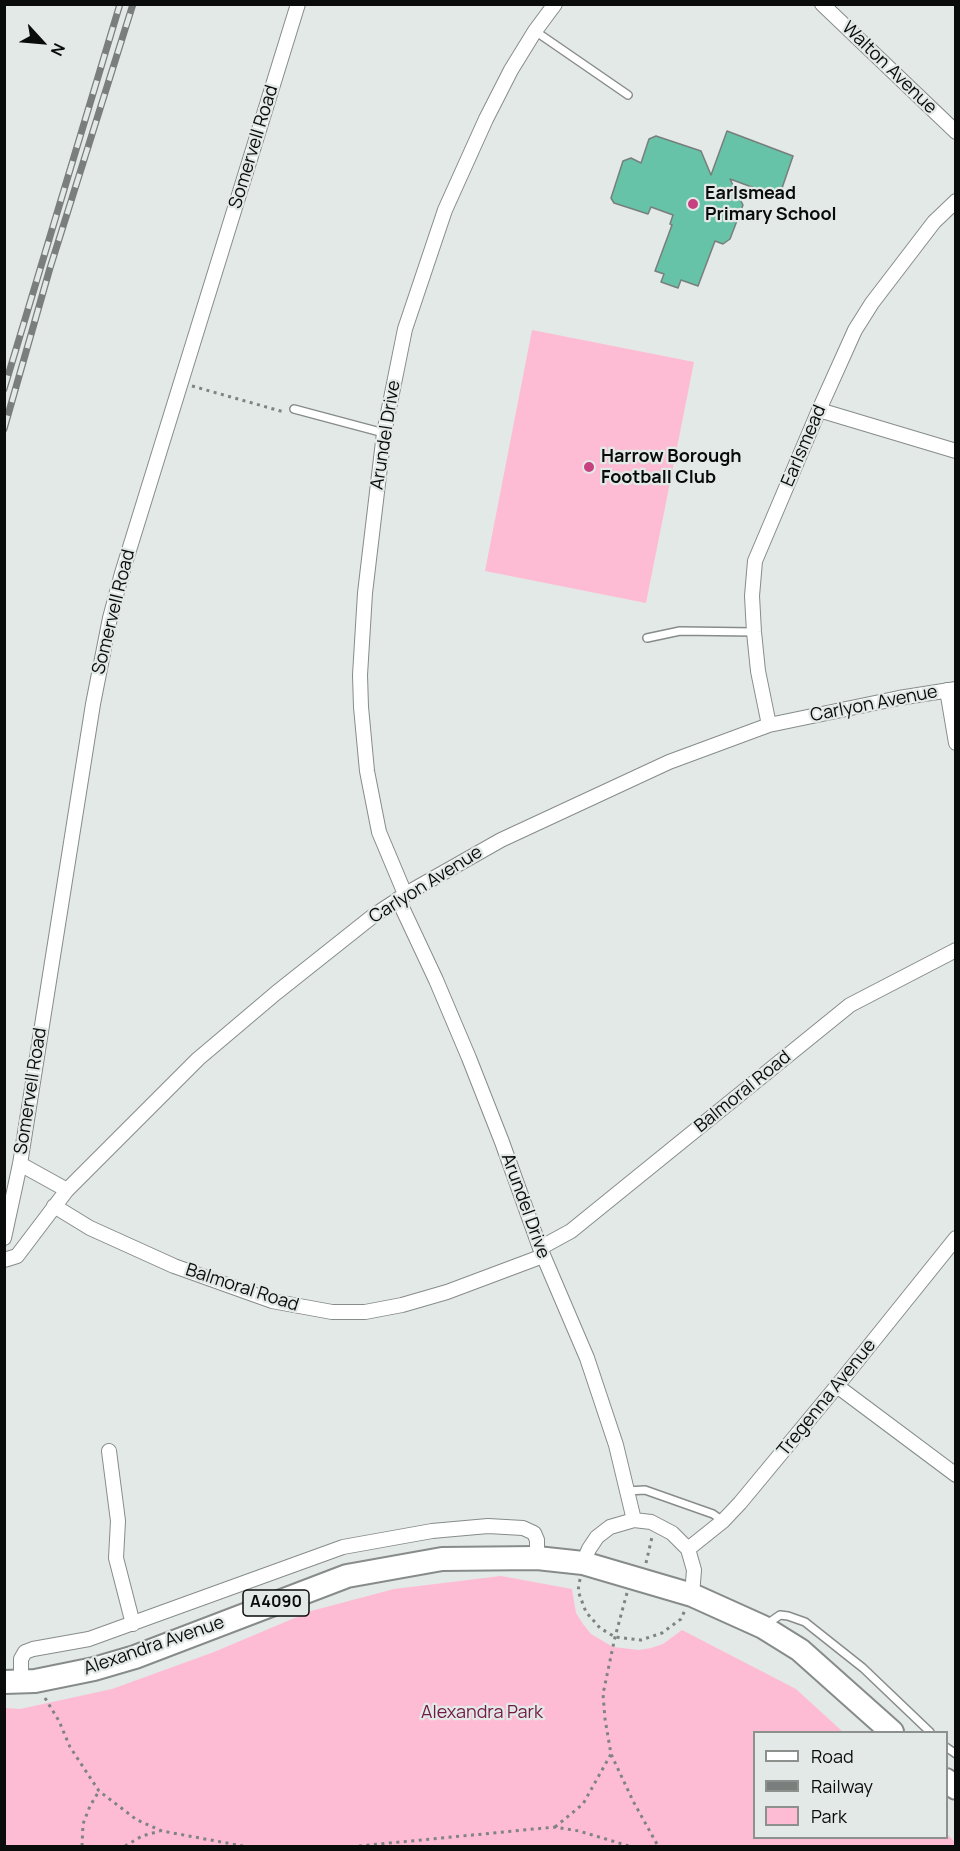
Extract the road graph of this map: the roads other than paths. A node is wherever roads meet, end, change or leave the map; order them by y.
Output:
1 (298, 4) edge
2 (555, 4) edge
3 (822, 4) edge
4 (535, 31) junction
5 (628, 95) dead end
6 (956, 132) edge
7 (956, 201) edge
8 (294, 409) road end
9 (819, 410) junction
10 (384, 433) junction
11 (956, 451) edge
12 (754, 632) junction
13 (647, 638) dead end
14 (951, 689) edge
15 (768, 725) junction
16 (956, 744) edge
17 (401, 897) junction
18 (956, 950) edge
19 (20, 1164) junction
20 (67, 1190) junction
21 (54, 1206) junction
22 (4, 1238) edge
23 (956, 1238) edge
24 (541, 1252) junction
25 (4, 1260) edge
26 (837, 1386) junction
27 (110, 1451) dead end
28 (956, 1475) edge
29 (627, 1491) junction
30 (634, 1520) junction
31 (723, 1521) junction
32 (688, 1549) junction
33 (537, 1558) junction
34 (583, 1563) junction
35 (692, 1595) junction
36 (133, 1624) junction
37 (763, 1626) junction
38 (20, 1682) edge
39 (891, 1731) edge
40 (929, 1731) edge

1 - 19 street, Somervell Road
2 - 4 street, Arundel Drive
3 - 6 street, Walton Avenue
4 - 5 lane
4 - 10 street, Arundel Drive
7 - 9 street, Earlsmead
8 - 10 lane
9 - 11 street
9 - 12 street, Earlsmead
10 - 17 street, Arundel Drive
12 - 13 lane
12 - 15 street, Earlsmead
14 - 15 street, Carlyon Avenue
14 - 16 street
15 - 17 street, Carlyon Avenue
17 - 20 street, Carlyon Avenue
17 - 24 street, Arundel Drive
18 - 24 street, Balmoral Road
19 - 20 street
19 - 22 street, Somervell Road
20 - 21 street, Carlyon Avenue
21 - 24 street, Balmoral Road
21 - 25 street, Carlyon Avenue
23 - 26 street, Tregenna Avenue
24 - 29 street, Arundel Drive
26 - 28 street
26 - 31 street, Tregenna Avenue
27 - 36 street
29 - 30 street, Arundel Drive
29 - 31 lane
30 - 32 street
30 - 34 street
31 - 32 street, Tregenna Avenue
32 - 35 street
33 - 34 main road, Alexandra Avenue / A4090
33 - 36 street
33 - 38 main road, Alexandra Avenue / A4090
34 - 35 main road, Alexandra Avenue / A4090
35 - 37 main road, Alexandra Avenue / A4090
36 - 38 street
37 - 39 main road, Alexandra Avenue / A4090
37 - 40 lane

